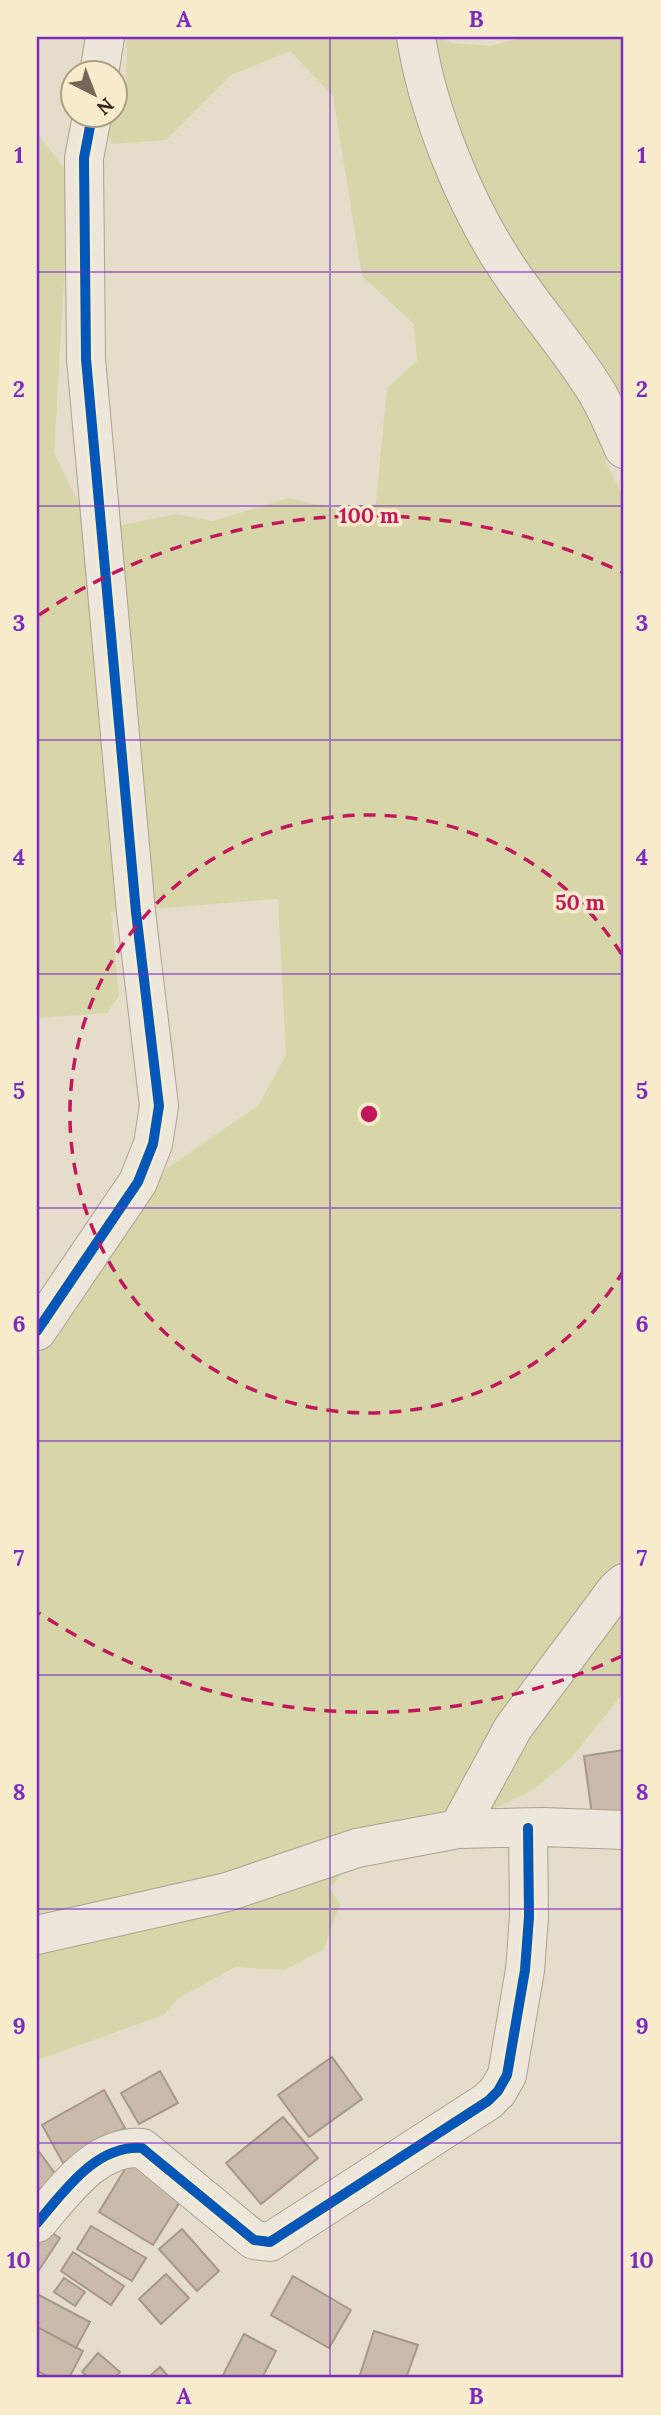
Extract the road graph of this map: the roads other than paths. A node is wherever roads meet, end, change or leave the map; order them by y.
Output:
1 (105, 37) edge
2 (415, 37) edge
3 (101, 60) edge
4 (90, 130) edge
5 (624, 449) edge
6 (37, 1331) edge
7 (624, 1583) edge
8 (528, 1828) junction
9 (458, 1829) junction
10 (624, 1830) edge
11 (37, 1935) edge
12 (37, 2223) edge

1 - 3 street
2 - 5 street
4 - 6 street
7 - 9 street
8 - 9 street
8 - 10 street
8 - 12 street
9 - 11 street

